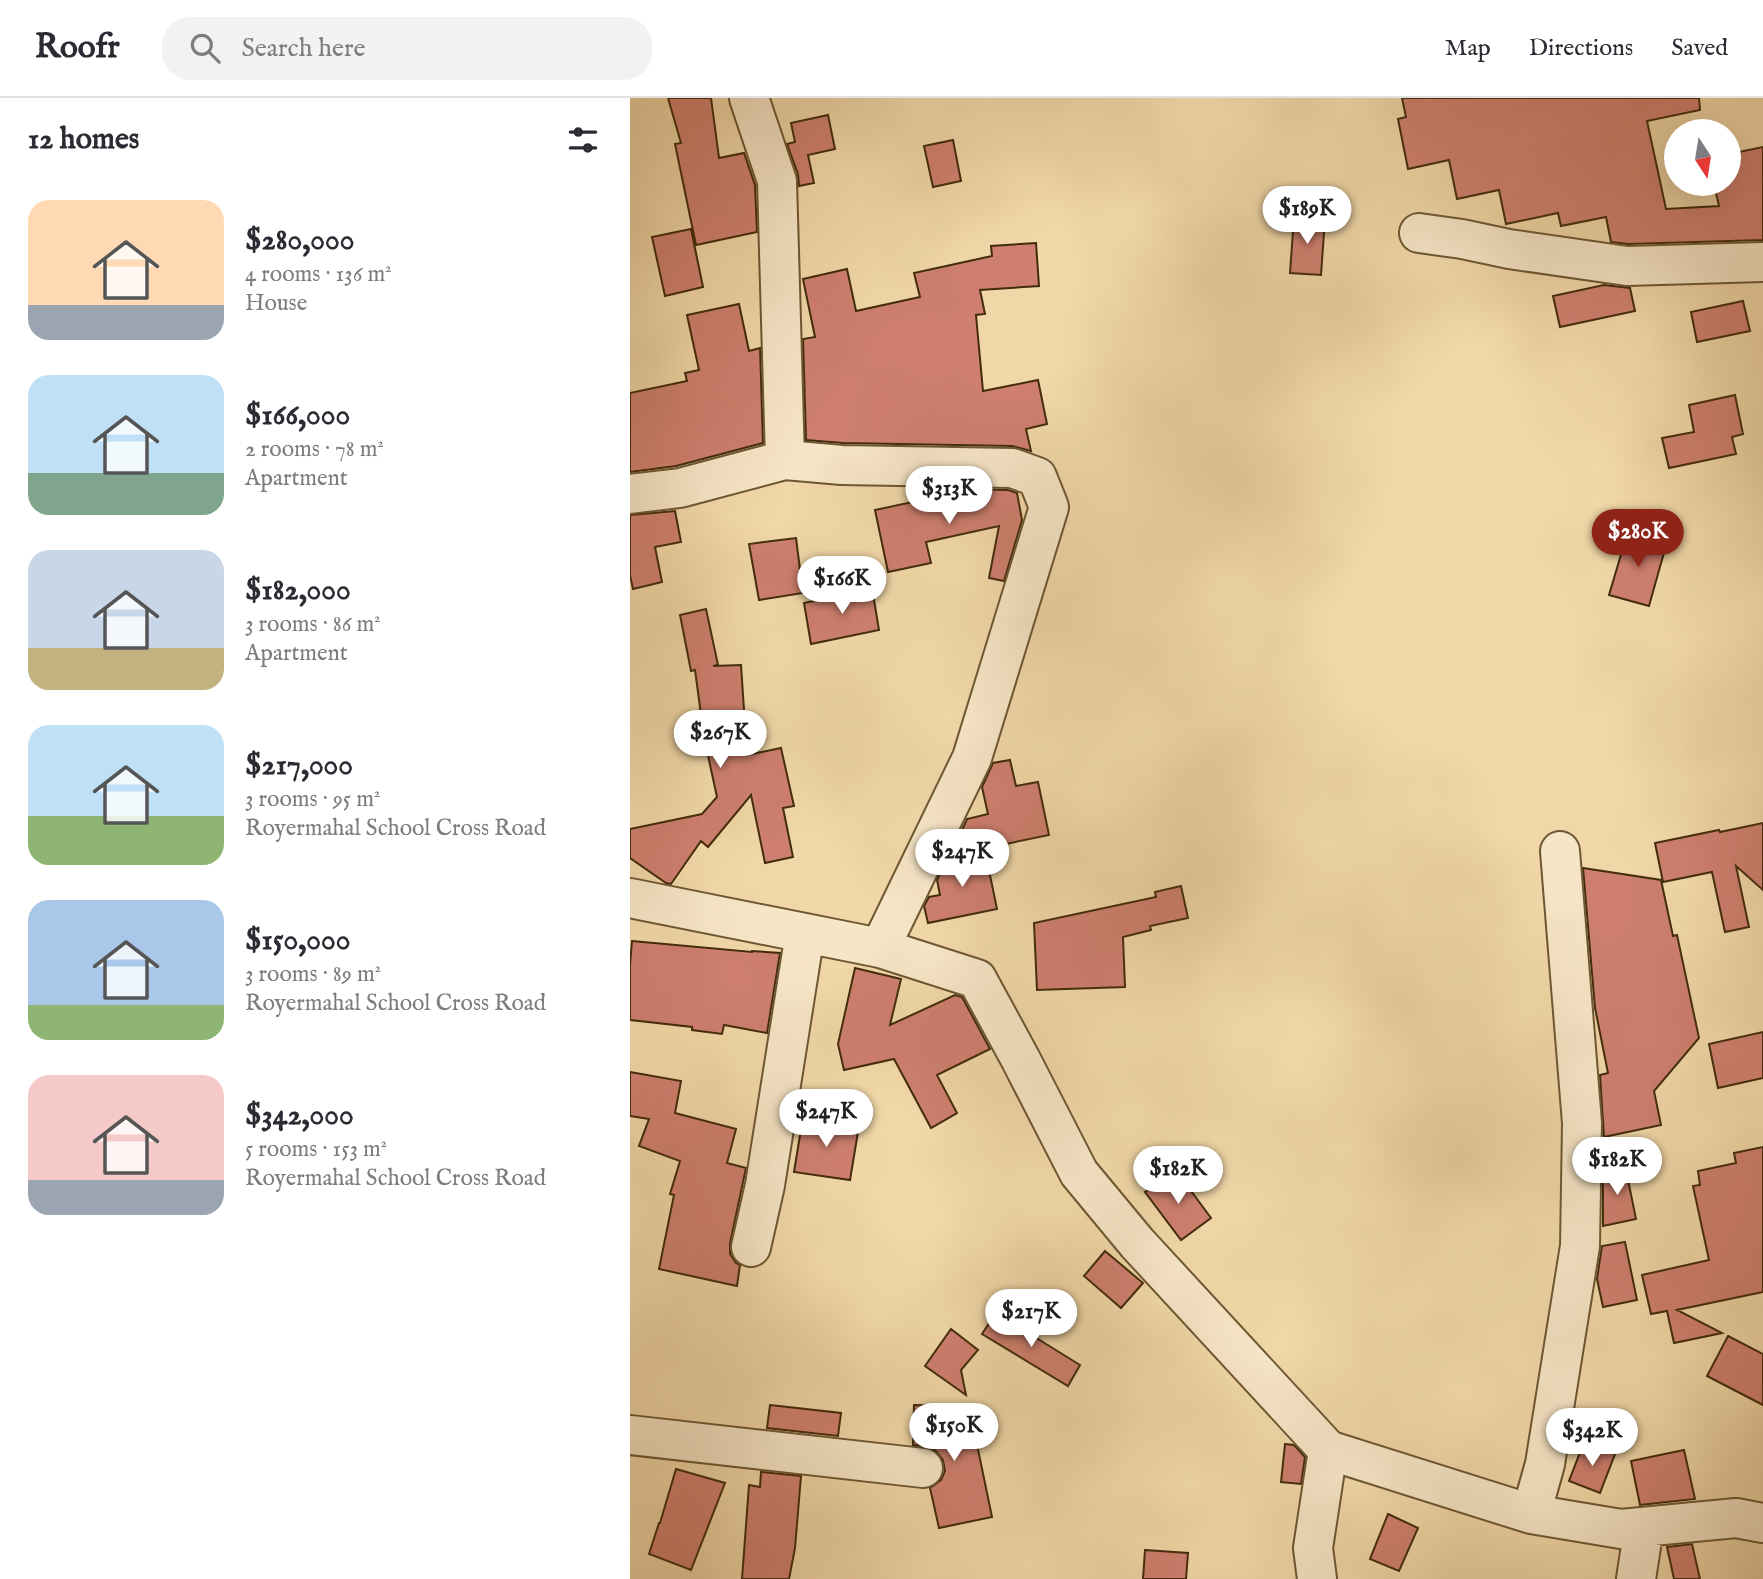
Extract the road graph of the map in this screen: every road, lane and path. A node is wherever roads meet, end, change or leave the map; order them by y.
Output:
1 (749, 98) edge
2 (1419, 233) dead end
3 (1763, 262) edge
4 (785, 460) junction
5 (630, 494) edge
6 (1560, 851) dead end
7 (630, 898) edge
8 (805, 933) junction
9 (880, 948) junction
10 (751, 1247) dead end
11 (630, 1435) edge
12 (1328, 1450) junction
13 (923, 1468) dead end
14 (1531, 1514) junction
15 (1763, 1523) edge
16 (1644, 1527) junction
17 (1317, 1579) edge
18 (1636, 1579) edge

1 - 4 street
2 - 3 street
4 - 5 street
4 - 9 street
6 - 14 street
7 - 8 street
8 - 9 street
8 - 10 street
9 - 12 street
11 - 13 street
12 - 14 street
12 - 17 street
14 - 16 street
15 - 16 street
16 - 18 street

